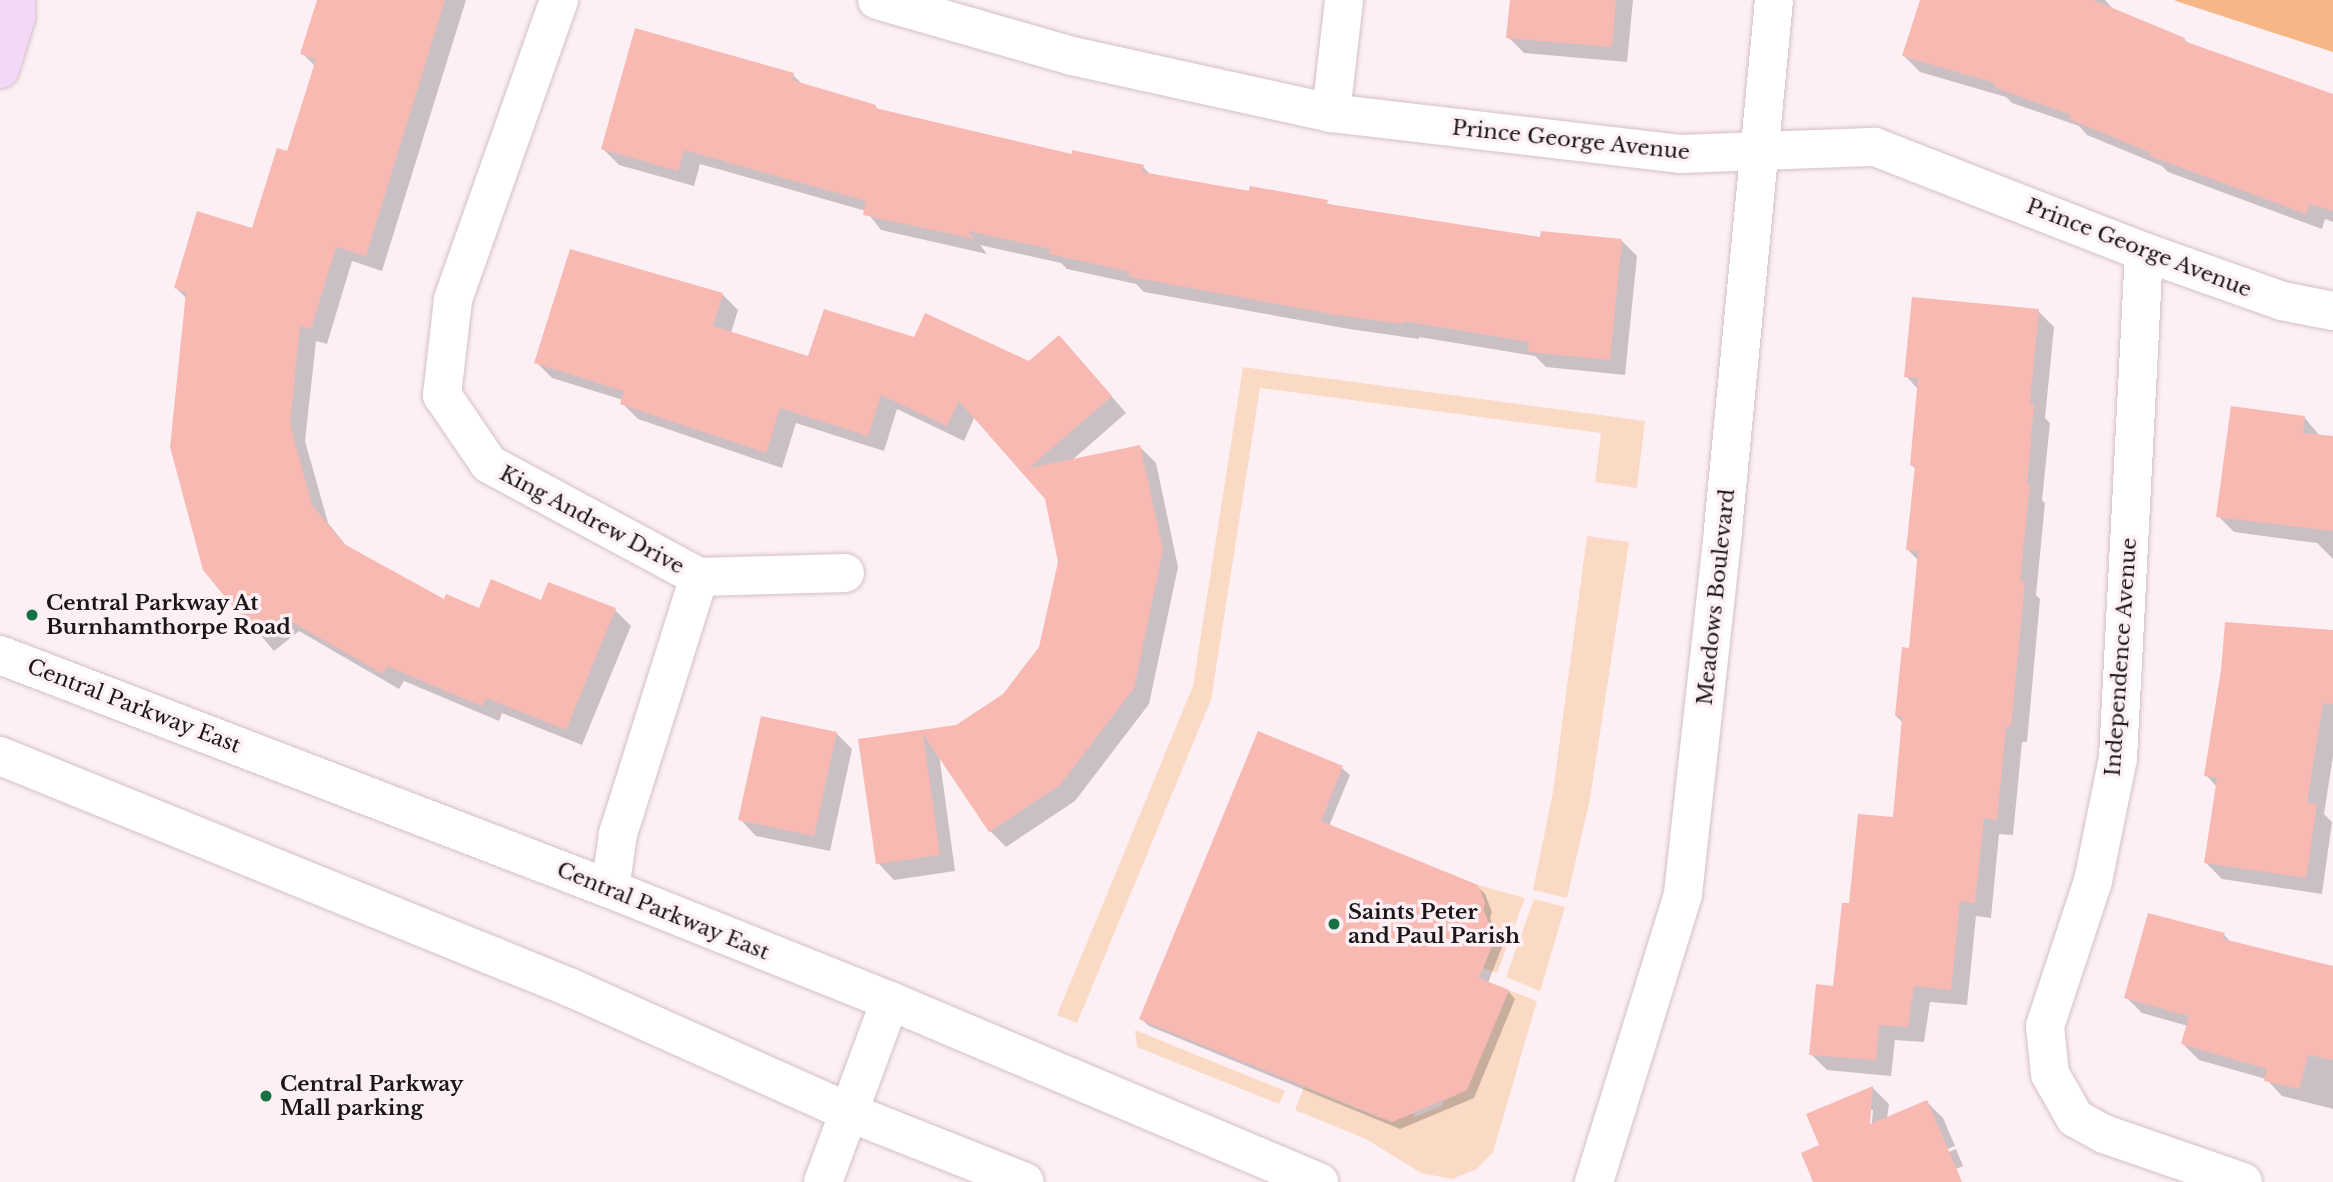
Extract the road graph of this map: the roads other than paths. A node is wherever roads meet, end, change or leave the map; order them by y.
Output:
1 (16, 0) edge
2 (559, 0) edge
3 (877, 0) edge
4 (1344, 0) edge
5 (1774, 0) edge
6 (0, 69) edge
7 (1331, 113) junction
8 (1761, 151) junction
9 (2144, 251) junction
10 (2333, 311) edge
11 (845, 573) dead end
12 (699, 577) junction
13 (0, 655) edge
14 (0, 756) edge
15 (610, 889) junction
16 (890, 1001) junction
17 (848, 1112) junction
18 (823, 1182) edge
19 (1025, 1182) edge
20 (1319, 1182) edge
21 (1594, 1182) edge
22 (2243, 1182) edge

1 - 6 main road
2 - 12 street, King Andrew Drive
3 - 7 street, Prince George Avenue
4 - 7 street
5 - 8 street, Meadows Boulevard
7 - 8 street, Prince George Avenue
8 - 9 street, Prince George Avenue
8 - 21 street, Meadows Boulevard
9 - 10 street, Prince George Avenue
9 - 22 street, Independence Avenue
11 - 12 street
12 - 15 street, King Andrew Drive
13 - 15 street, Central Parkway East
14 - 17 street
15 - 16 street, Central Parkway East
16 - 17 street
16 - 20 street, Central Parkway East
17 - 18 street
17 - 19 street

